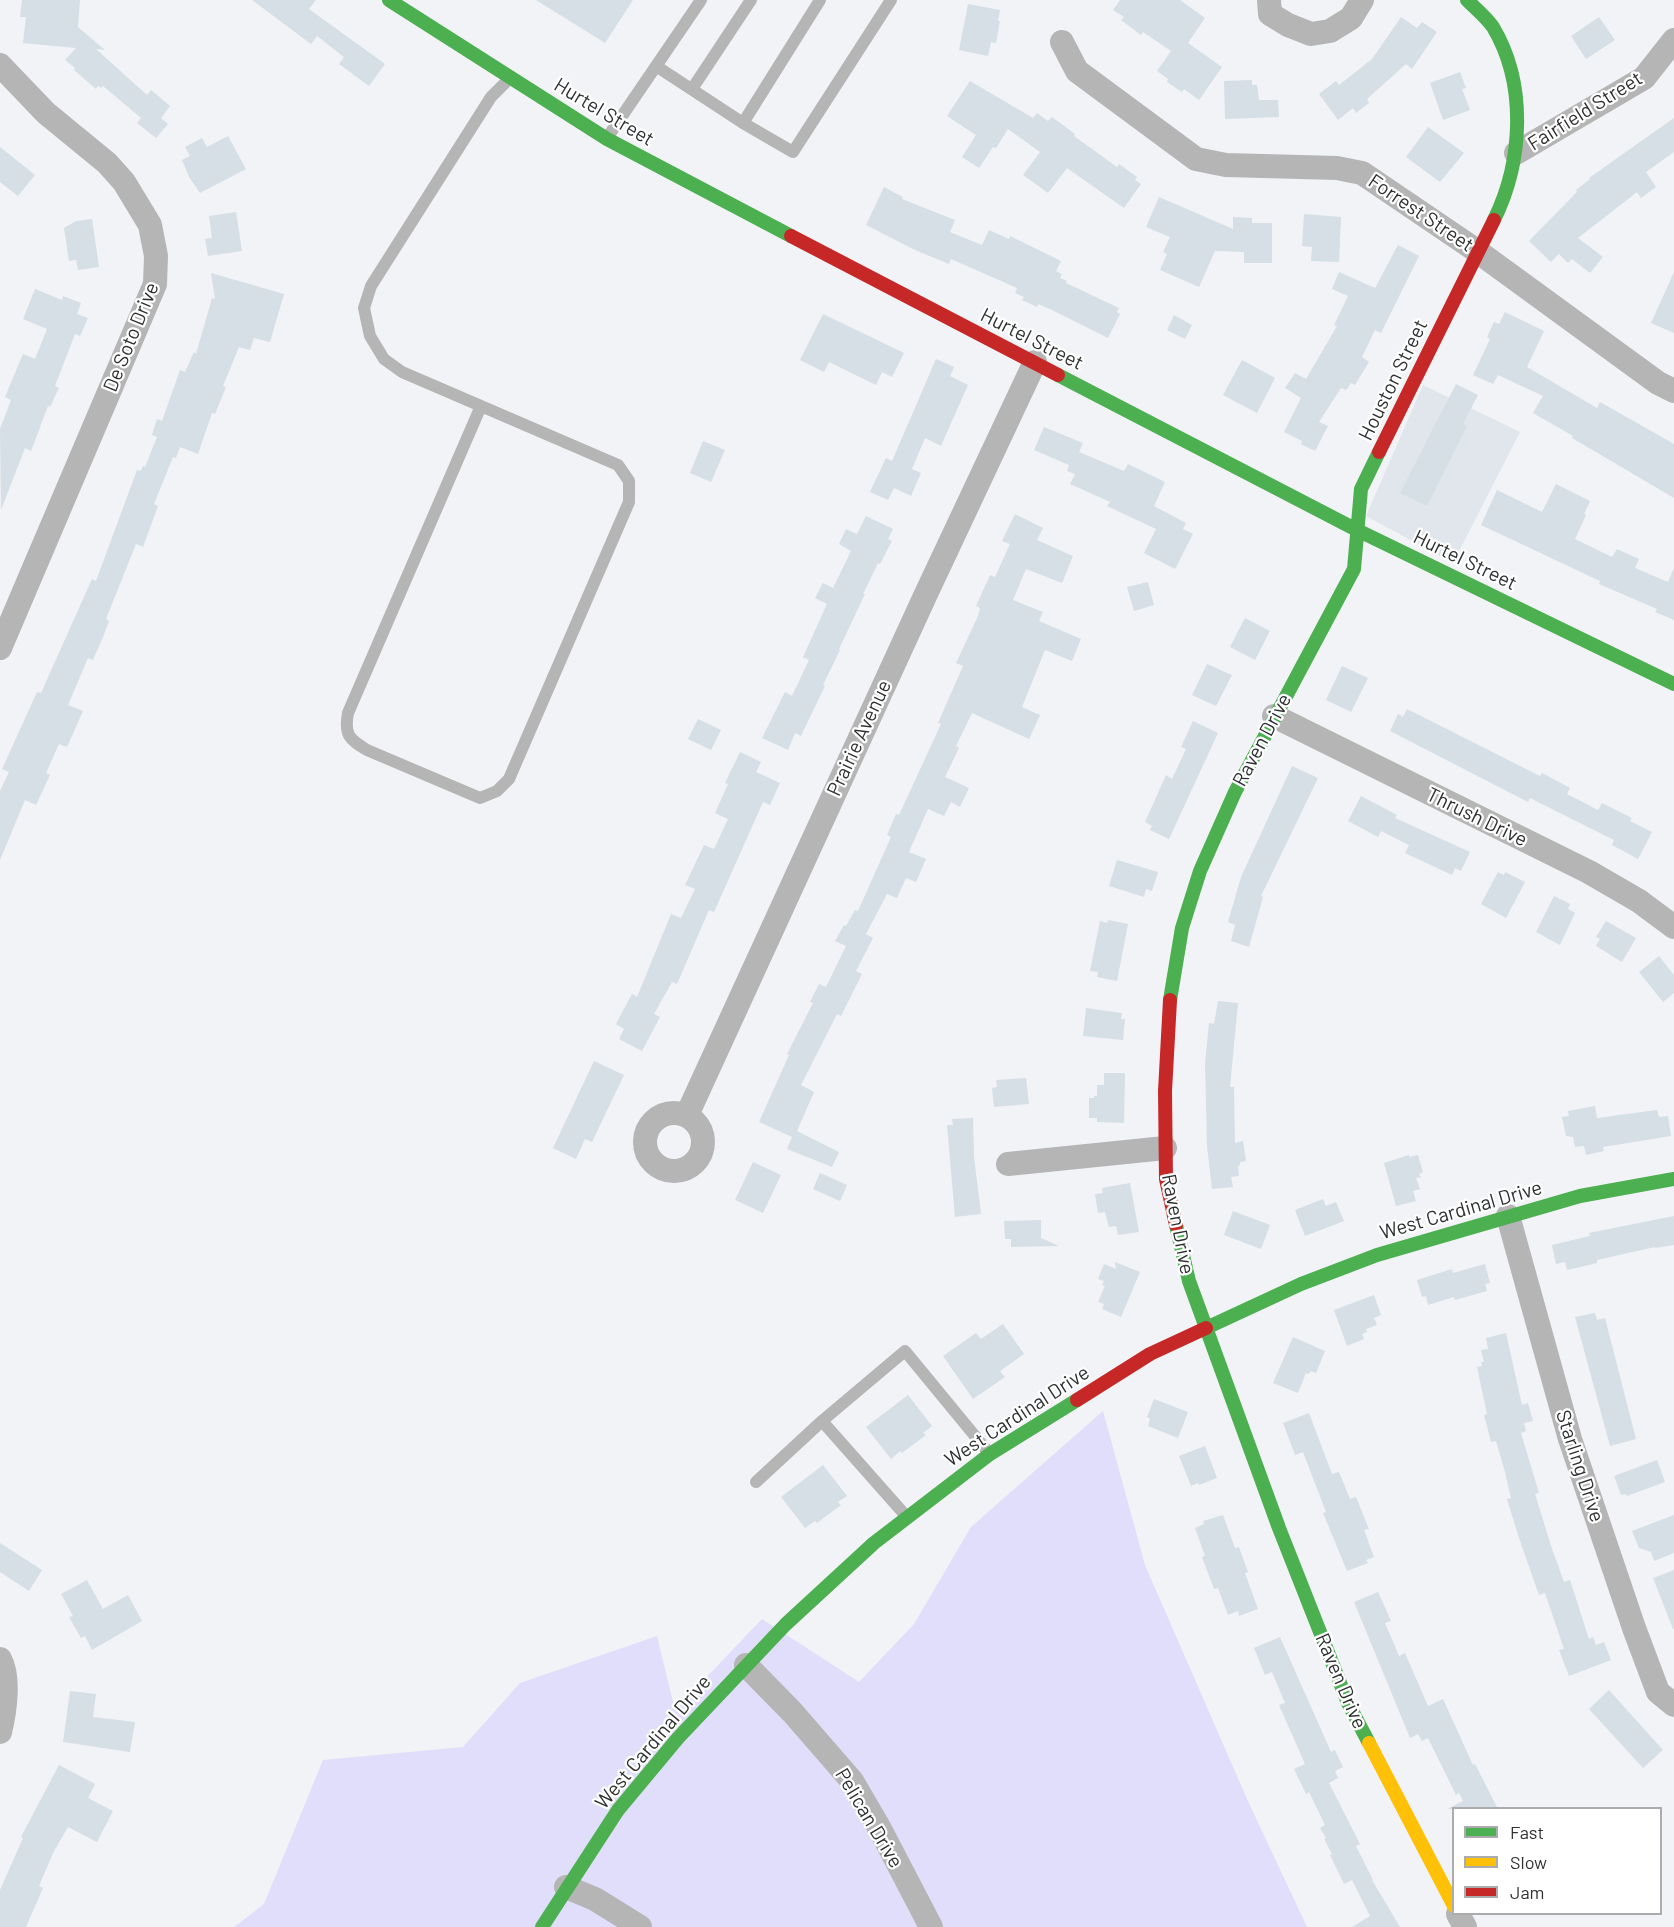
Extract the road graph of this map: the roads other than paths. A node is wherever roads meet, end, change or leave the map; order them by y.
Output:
1 (389, 0) edge
2 (701, 0) edge
3 (752, 0) edge
4 (820, 0) edge
5 (891, 0) edge
6 (1269, 0) edge
7 (1362, 0) edge
8 (1467, 0) edge
9 (1674, 40) edge
10 (1062, 42) dead end
11 (0, 65) edge
12 (656, 66) junction
13 (510, 78) junction
14 (692, 89) junction
15 (743, 123) junction
16 (607, 139) junction
17 (1516, 153) junction
18 (1478, 251) junction
19 (1035, 362) junction
20 (1674, 392) edge
21 (482, 406) junction
22 (1357, 530) junction
23 (0, 648) edge
24 (1674, 684) edge
25 (1274, 716) junction
26 (1674, 927) edge
27 (687, 1115) dead end
28 (1165, 1148) junction
29 (1008, 1164) dead end
30 (1674, 1179) edge
31 (1508, 1216) junction
32 (1206, 1328) junction
33 (822, 1421) junction
34 (990, 1454) junction
35 (756, 1482) dead end
36 (906, 1517) junction
37 (0, 1659) edge
38 (746, 1665) junction
39 (1674, 1705) edge
40 (0, 1732) edge
41 (566, 1887) junction
42 (1452, 1901) edge
43 (542, 1927) edge
44 (640, 1927) edge
45 (931, 1927) edge

1 - 13 street, Hurtel Street
2 - 12 lane
3 - 14 lane
4 - 15 lane
5 - 15 lane
6 - 7 street
8 - 17 street
9 - 17 street, Fairfield Street
10 - 18 street, Forrest Street
11 - 23 street, De Soto Drive
12 - 14 lane
12 - 16 lane
13 - 16 street, Hurtel Street
13 - 21 lane
14 - 15 lane
16 - 19 street, Hurtel Street
17 - 18 street, Fairfield Street
18 - 20 street, Forrest Street
18 - 22 street, Houston Street
19 - 22 street, Hurtel Street
19 - 27 street, Prairie Avenue
21 - 21 lane
22 - 24 street, Hurtel Street
22 - 25 street, Raven Drive
25 - 26 street, Thrush Drive
25 - 28 street, Raven Drive
28 - 29 street
28 - 32 street, Raven Drive
30 - 31 street, West Cardinal Drive
31 - 32 street, West Cardinal Drive
31 - 39 street, Starling Drive
32 - 34 street, West Cardinal Drive
32 - 42 street, Raven Drive
33 - 34 lane
33 - 35 lane
33 - 36 lane
34 - 36 street, West Cardinal Drive
36 - 38 street, West Cardinal Drive
37 - 40 street
38 - 41 street, West Cardinal Drive
38 - 45 street, Pelican Drive
41 - 43 street, West Cardinal Drive
41 - 44 street

